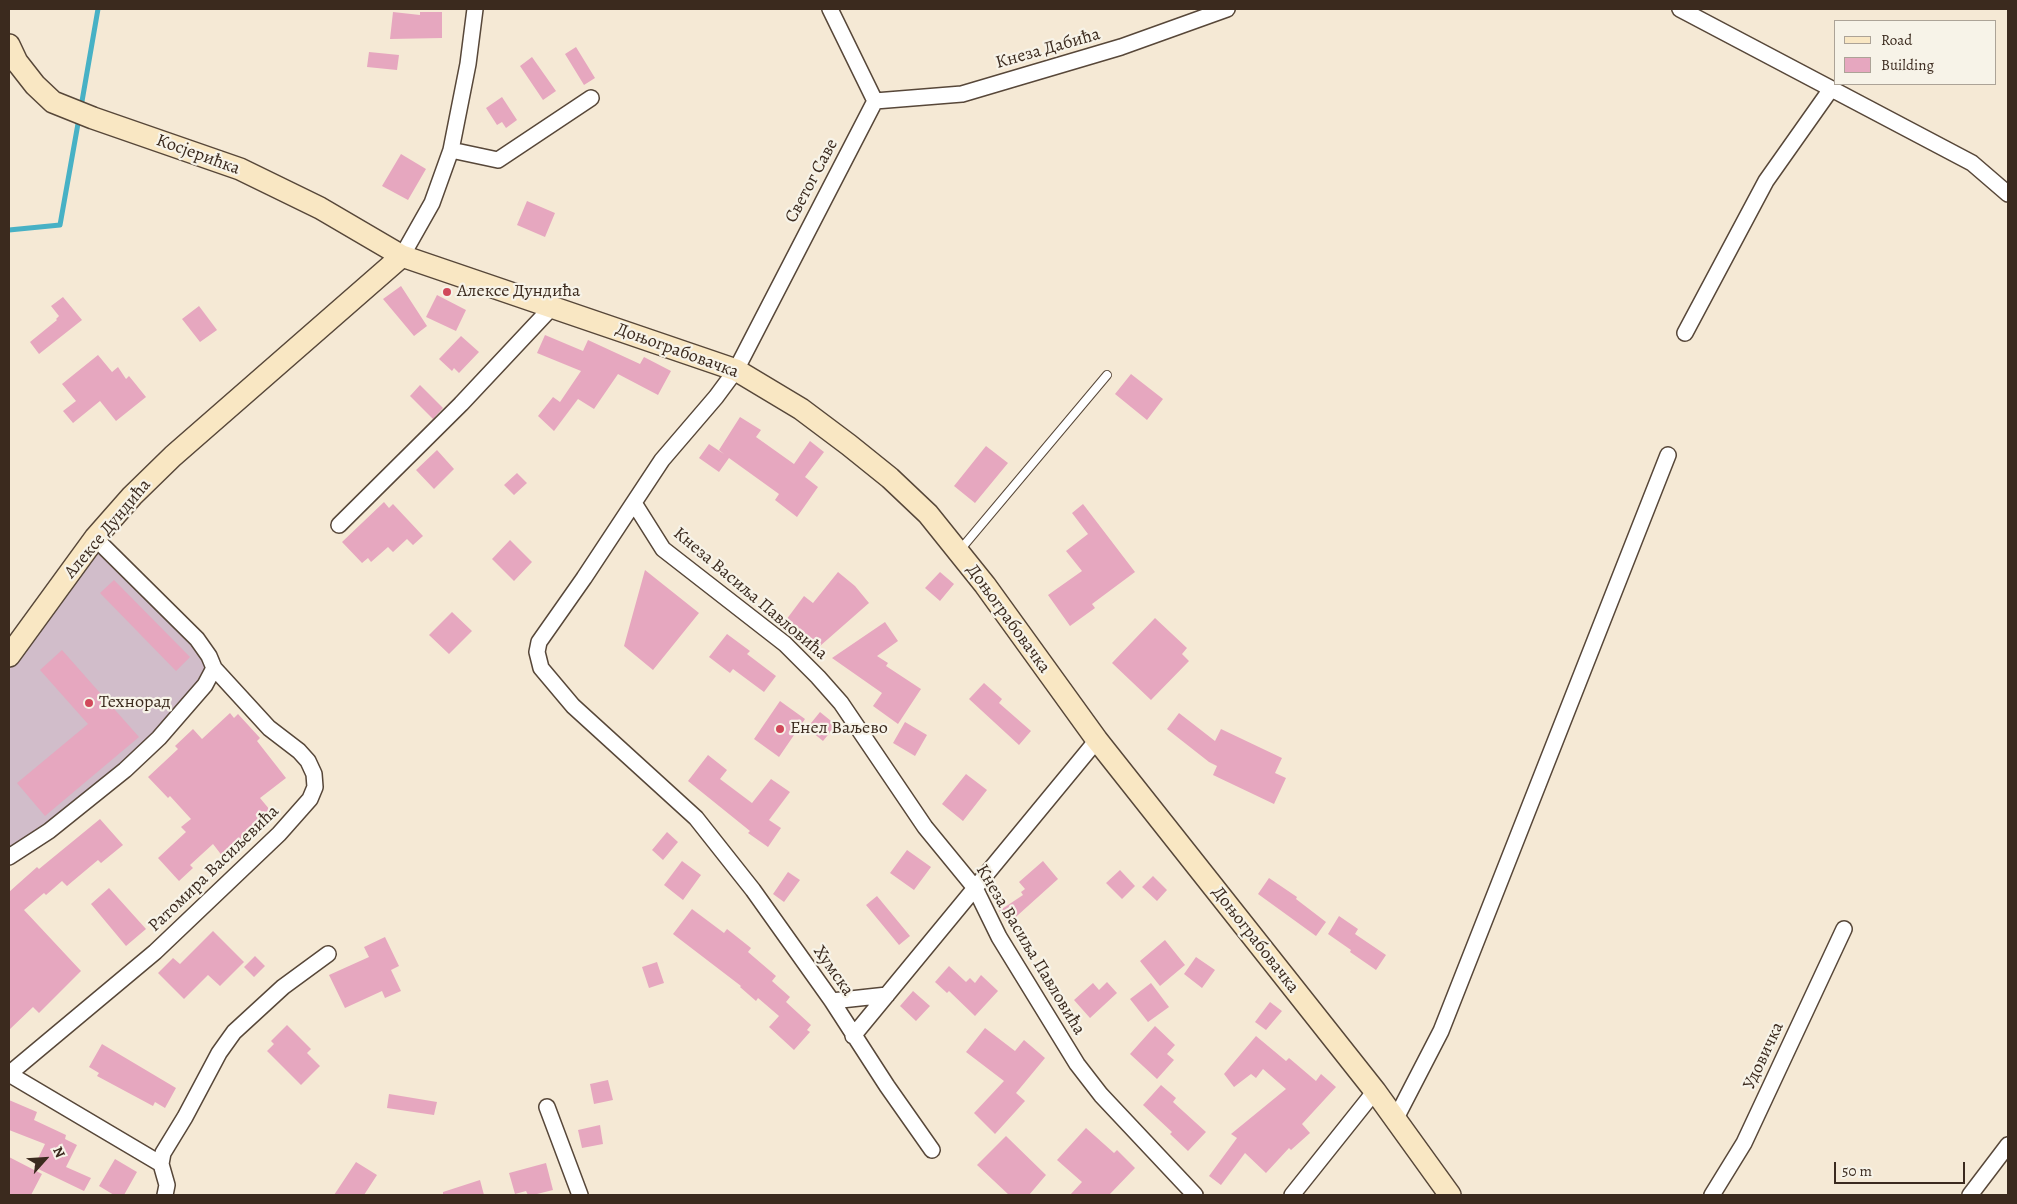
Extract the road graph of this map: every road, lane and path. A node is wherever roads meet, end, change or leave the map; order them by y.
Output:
1 (475, 9) edge
2 (830, 9) edge
3 (1227, 9) edge
4 (1680, 9) edge
5 (9, 45) edge
6 (1830, 89) junction
7 (591, 98) dead end
8 (875, 101) junction
9 (450, 150) junction
10 (2008, 194) edge
11 (402, 256) junction
12 (552, 307) junction
13 (1685, 333) dead end
14 (736, 370) junction
15 (1107, 375) dead end
16 (1668, 455) dead end
17 (634, 503) junction
18 (339, 525) dead end
19 (95, 538) junction
20 (958, 552) junction
21 (9, 656) edge
22 (214, 668) junction
23 (1097, 740) junction
24 (9, 856) edge
25 (975, 888) junction
26 (1844, 929) dead end
27 (328, 954) dead end
28 (886, 996) junction
29 (832, 1001) junction
30 (853, 1036) junction
31 (9, 1074) edge
32 (1375, 1091) junction
33 (547, 1107) dead end
34 (1395, 1120) junction
35 (2008, 1145) edge
36 (932, 1150) dead end
37 (161, 1164) junction
38 (165, 1195) edge
39 (580, 1195) edge
40 (1195, 1195) edge
41 (1292, 1195) edge
42 (1450, 1195) edge
43 (1712, 1195) edge
44 (1970, 1195) edge

1 - 9 street
2 - 8 street
3 - 8 street, Кнеза Дабића
4 - 6 street
5 - 11 street, Косјерићка
6 - 10 street
6 - 13 street
7 - 9 street
8 - 14 street, Светог Саве
9 - 11 street
11 - 12 street, Доњограбовачка
11 - 19 street, Алексе Дундића
12 - 14 street, Доњограбовачка
12 - 18 street
14 - 17 street, Светог Саве
14 - 20 street, Доњограбовачка
15 - 20 lane
16 - 34 street
17 - 25 street, Кнеза Васиља Павловића
17 - 29 street, Хумска
19 - 21 street, Алексе Дундића
19 - 22 street, Ратомира Васиљевића
20 - 23 street, Доњограбовачка
22 - 24 street
22 - 31 street, Ратомира Васиљевића
23 - 25 street
23 - 32 street, Доњограбовачка
25 - 28 street
25 - 40 street, Кнеза Васиља Павловића
26 - 43 street, Удовичка
27 - 37 street
28 - 29 street
28 - 30 street
29 - 30 street, Хумска
30 - 36 street, Хумска
31 - 37 street
32 - 34 street, Доњограбовачка
32 - 41 street
33 - 39 street
34 - 42 street, Доњограбовачка
35 - 44 street
37 - 38 street

